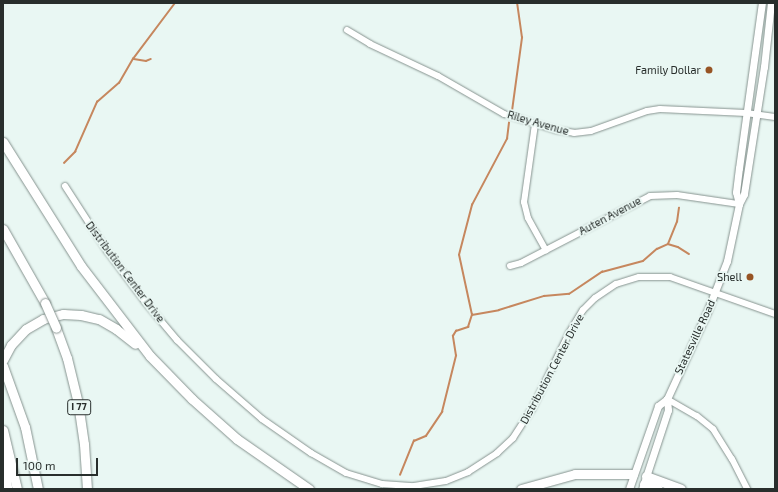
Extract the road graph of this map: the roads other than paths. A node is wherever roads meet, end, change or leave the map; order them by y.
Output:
1 (762, 3) edge
2 (771, 3) edge
3 (347, 30) dead end
4 (746, 113) junction
5 (756, 114) junction
6 (775, 117) edge
7 (535, 124) junction
8 (3, 142) edge
9 (64, 186) dead end
10 (739, 204) junction
11 (3, 229) edge
12 (546, 250) junction
13 (510, 266) dead end
14 (716, 293) junction
15 (775, 314) edge
16 (150, 356) junction
17 (3, 360) edge
18 (3, 366) edge
19 (667, 399) junction
20 (3, 430) edge
21 (3, 454) edge
22 (634, 474) junction
23 (644, 483) edge
24 (7, 489) edge
25 (17, 489) edge
26 (38, 489) edge
27 (87, 489) edge
28 (308, 489) edge
29 (521, 489) edge
30 (628, 489) edge
31 (658, 489) edge
32 (681, 489) edge
33 (747, 489) edge

1 - 4 main road, Statesville Road
2 - 5 main road, Statesville Road
3 - 7 street, Riley Avenue
4 - 5 street, Riley Avenue
4 - 7 street, Riley Avenue
4 - 10 main road, Statesville Road
5 - 6 street, Riley Avenue
5 - 10 main road, Statesville Road
7 - 12 street
8 - 16 highway
9 - 14 street, Distribution Center Drive
10 - 12 street, Auten Avenue
10 - 14 main road, Statesville Road
11 - 27 highway, I 77, bridge
12 - 13 street, Auten Avenue
14 - 15 street, Distribution Center Drive
14 - 19 main road, Statesville Road
16 - 17 highway
16 - 28 highway
18 - 26 highway
19 - 22 main road, Statesville Road
19 - 23 main road, Statesville Road
19 - 33 street
20 - 25 highway
21 - 24 highway
22 - 23 main road
22 - 29 highway
22 - 30 main road, Statesville Road
23 - 31 highway
23 - 32 highway

